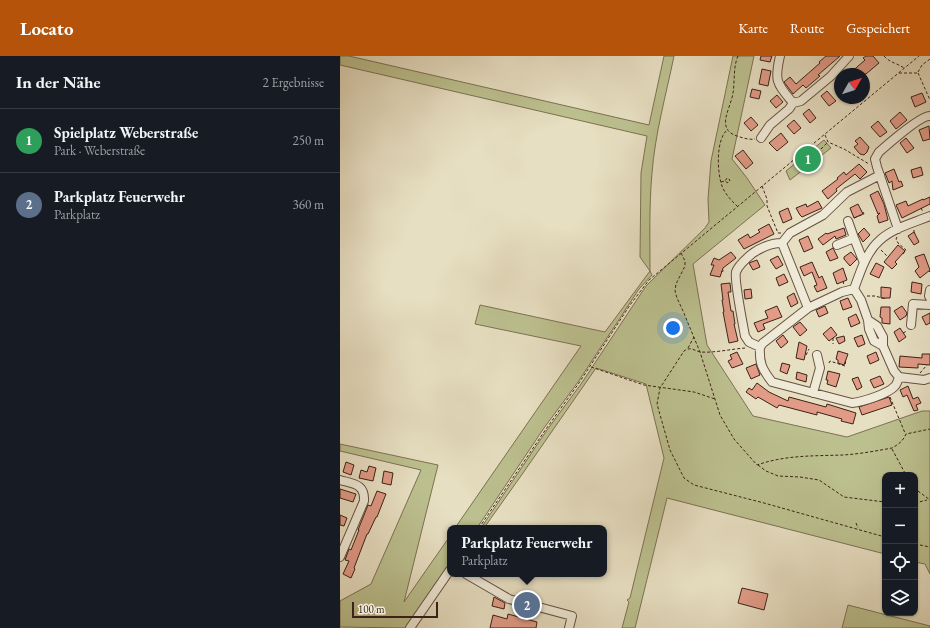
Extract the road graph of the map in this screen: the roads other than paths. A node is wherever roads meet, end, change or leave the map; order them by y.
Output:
1 (780, 56) edge
2 (849, 56) edge
3 (793, 103) junction
4 (930, 116) edge
5 (761, 138) dead end
6 (880, 175) junction
7 (930, 216) edge
8 (848, 221) road end
9 (898, 233) junction
10 (854, 238) junction
11 (782, 243) junction
12 (837, 245) dead end
13 (864, 263) junction
14 (930, 290) edge
15 (856, 292) junction
16 (930, 298) edge
17 (930, 305) edge
18 (808, 308) junction
19 (911, 325) dead end
20 (760, 347) junction
21 (817, 354) dead end
22 (899, 377) junction
23 (930, 378) edge
24 (813, 393) junction
25 (340, 480) edge
26 (340, 557) edge
27 (447, 574) edge
28 (471, 577) edge
29 (410, 628) edge
30 (569, 628) edge

1 - 3 street
2 - 3 street
3 - 5 street
4 - 6 street
6 - 9 street
6 - 11 street
7 - 9 street
8 - 10 street
9 - 13 street
10 - 12 street
10 - 13 street
11 - 18 street
11 - 20 street
13 - 15 street
14 - 16 street
15 - 18 street
15 - 22 street
17 - 19 street
18 - 20 street
20 - 24 street
21 - 24 street
22 - 23 street
22 - 24 street
25 - 26 street
27 - 29 street
28 - 30 street

